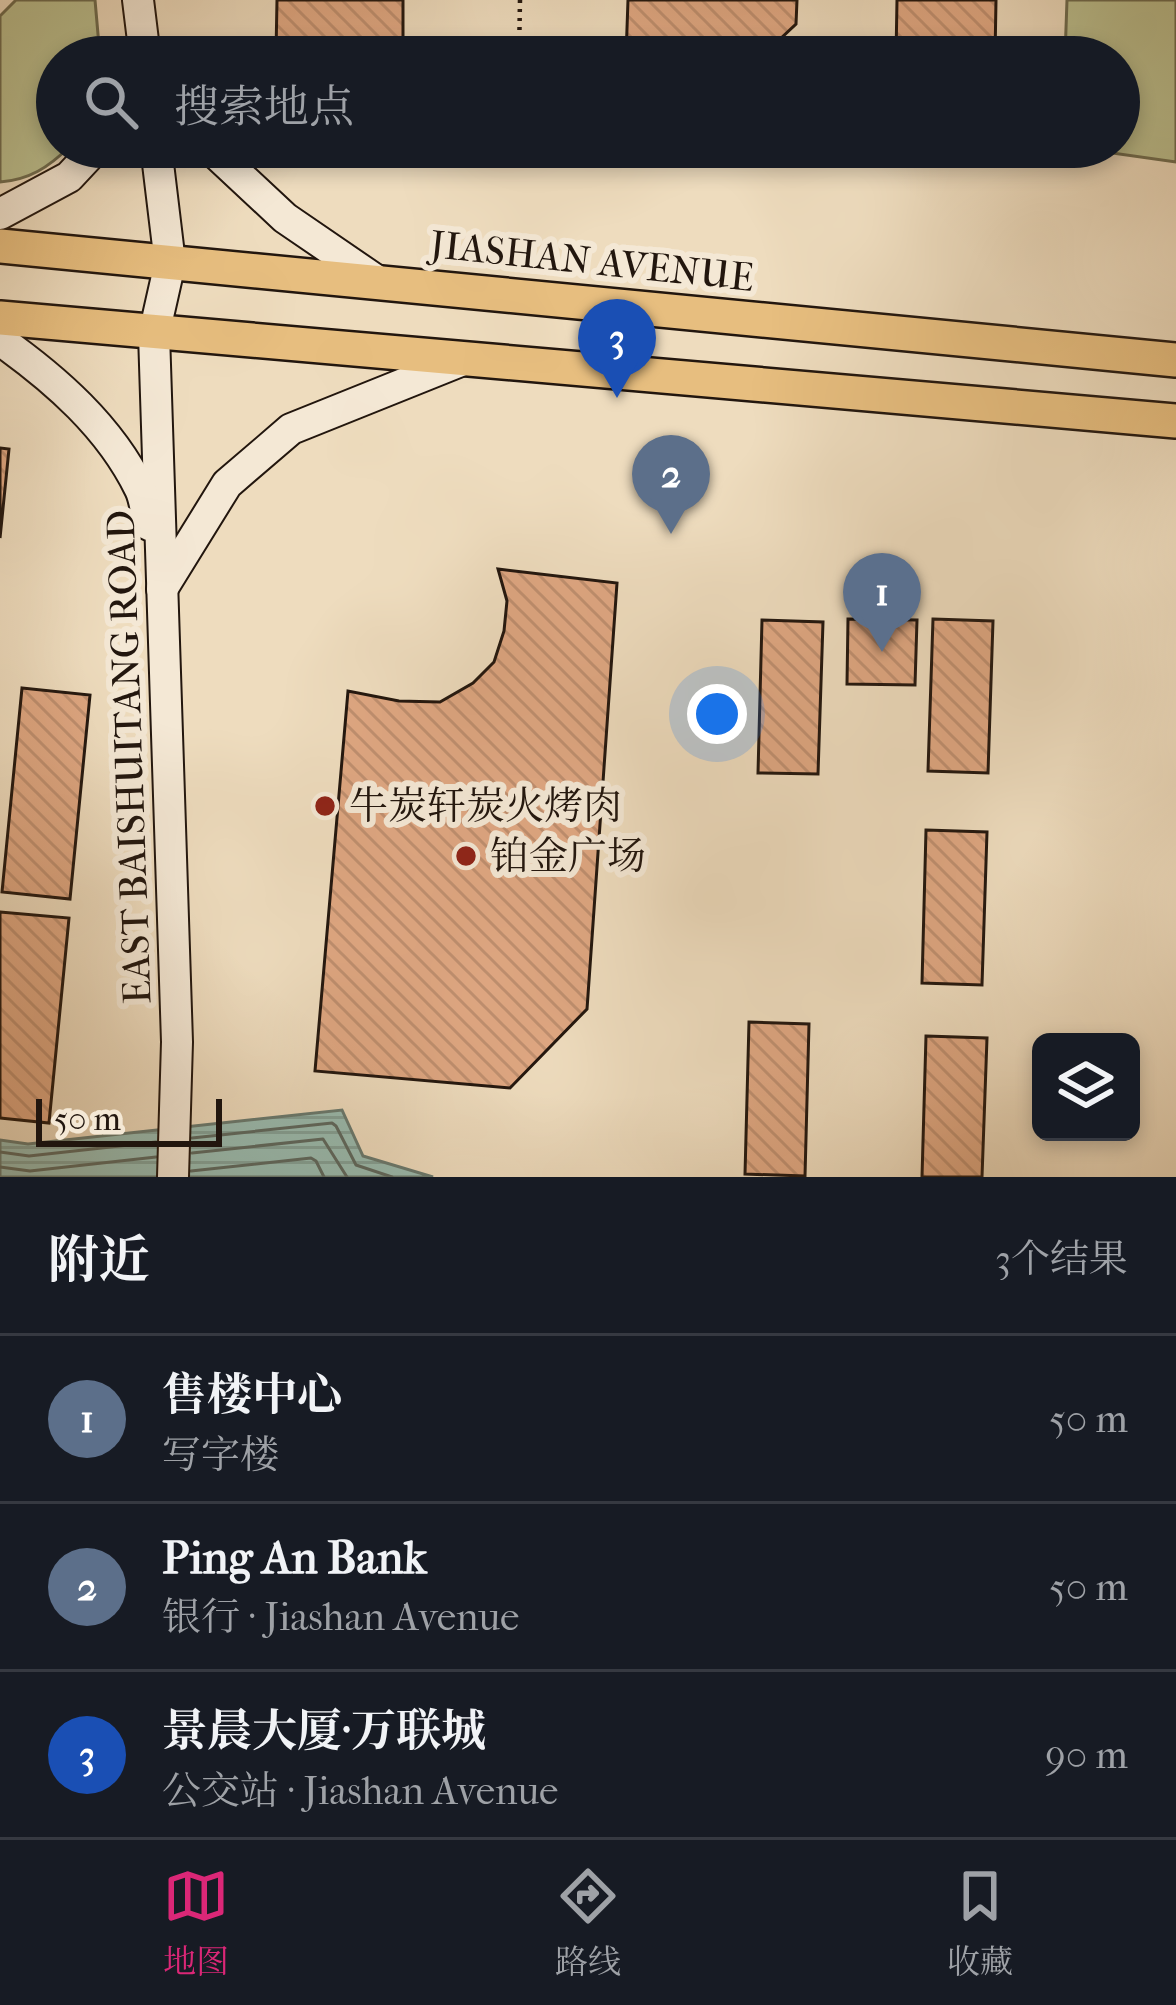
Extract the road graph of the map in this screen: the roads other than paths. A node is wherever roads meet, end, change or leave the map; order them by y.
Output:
1 (77, 168) edge
2 (159, 168) edge
3 (231, 168) edge
4 (0, 214) edge
5 (0, 247) edge
6 (170, 263) junction
7 (380, 283) junction
8 (0, 318) edge
9 (154, 334) junction
10 (0, 340) edge
11 (463, 360) junction
12 (1176, 360) edge
13 (1176, 422) edge
14 (162, 589) junction
15 (173, 1177) edge

1 - 4 street
2 - 6 street, EAST BAISHUITANG ROAD
3 - 7 street
5 - 6 main road, JIASHAN AVENUE
6 - 7 main road, JIASHAN AVENUE
6 - 9 street, EAST BAISHUITANG ROAD
7 - 12 main road, JIASHAN AVENUE
8 - 9 main road
9 - 11 main road
9 - 14 street, EAST BAISHUITANG ROAD
10 - 14 street
11 - 13 main road
11 - 14 street
14 - 15 street, EAST BAISHUITANG ROAD

